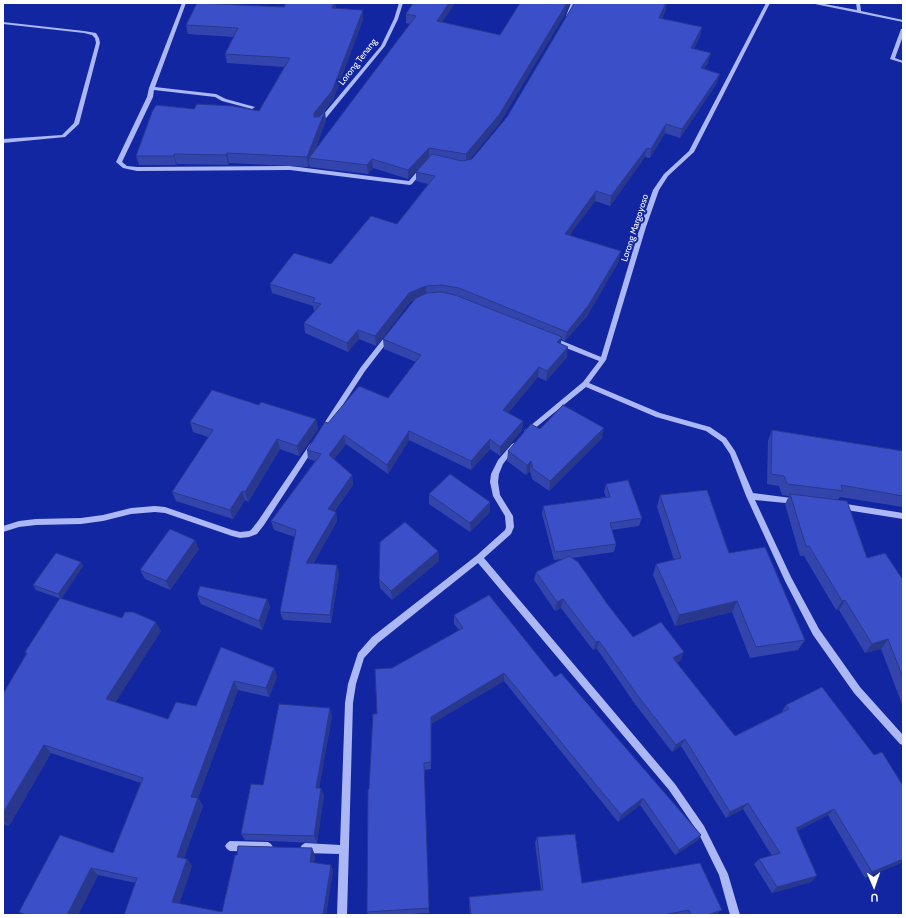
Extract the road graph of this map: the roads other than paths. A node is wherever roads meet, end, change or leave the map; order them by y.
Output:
1 (184, 3) edge
2 (401, 3) edge
3 (574, 3) edge
4 (768, 3) edge
5 (812, 3) edge
6 (858, 3) edge
7 (859, 12) junction
8 (565, 21) edge
9 (903, 21) edge
10 (3, 23) edge
11 (903, 30) edge
12 (903, 62) edge
13 (152, 88) junction
14 (252, 107) dead end
15 (318, 124) edge
16 (3, 141) edge
17 (426, 166) edge
18 (395, 328) edge
19 (544, 336) edge
20 (603, 360) junction
21 (585, 384) junction
22 (750, 496) junction
23 (802, 502) edge
24 (832, 505) edge
25 (903, 516) edge
26 (3, 529) edge
27 (479, 558) junction
28 (903, 741) edge
29 (230, 846) dead end
30 (276, 847) edge
31 (299, 848) edge
32 (344, 850) junction
33 (342, 915) edge
34 (735, 915) edge

1 - 13 street
2 - 15 street, Lorong Tenang
3 - 8 street
4 - 20 street, Lorong Margoyoso
5 - 7 street
6 - 7 street
7 - 9 street
10 - 16 street
11 - 12 street
13 - 14 street
13 - 17 street
18 - 26 street
19 - 20 street
20 - 21 street, Lorong Margoyoso
21 - 22 street
21 - 27 street, Lorong Margoyoso
22 - 23 street
22 - 28 street
24 - 25 street
27 - 32 street
27 - 34 street
29 - 30 street
31 - 32 street
32 - 33 street

